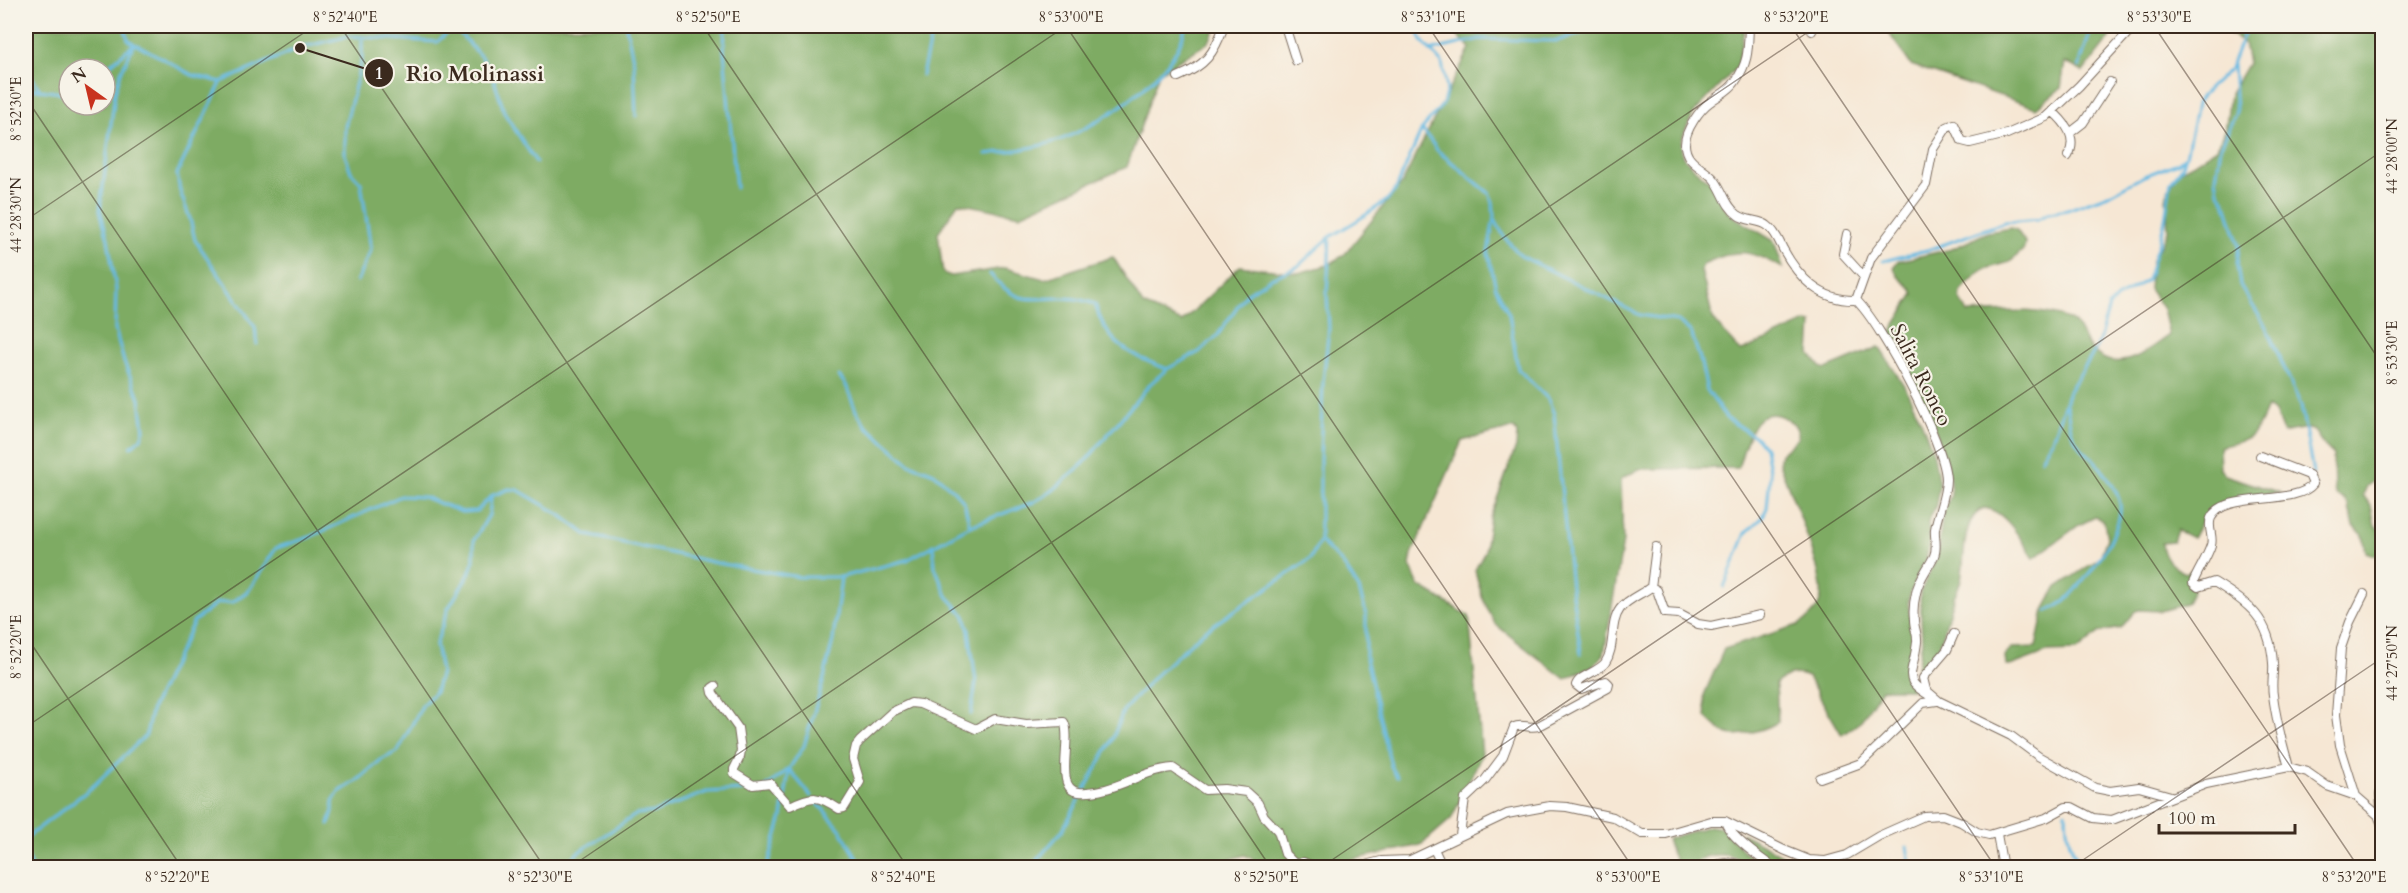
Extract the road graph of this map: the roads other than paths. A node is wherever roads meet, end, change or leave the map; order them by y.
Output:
1 (1224, 26) edge
2 (1285, 26) edge
3 (1749, 26) edge
4 (2134, 26) edge
5 (1296, 61) dead end
6 (1178, 77) dead end
7 (2110, 82) dead end
8 (2052, 111) junction
9 (2070, 133) junction
10 (2068, 156) dead end
11 (1846, 234) dead end
12 (1864, 277) junction
13 (1856, 300) junction
14 (2260, 456) dead end
15 (1656, 547) dead end
16 (1651, 587) junction
17 (2364, 594) dead end
18 (1760, 615) dead end
19 (1954, 634) dead end
20 (715, 686) dead end
21 (1938, 701) junction
22 (2289, 767) junction
23 (1820, 778) dead end
24 (2382, 790) edge
25 (2171, 796) junction
26 (2356, 796) junction
27 (1725, 821) junction
28 (2382, 824) edge
29 (1996, 834) junction
30 (1460, 835) junction
31 (1434, 849) junction
32 (1319, 867) edge
33 (1353, 867) edge
34 (1443, 867) edge
35 (1707, 867) edge
36 (1749, 867) edge
37 (1774, 867) edge
38 (2003, 867) edge

1 - 6 street
2 - 5 street
3 - 13 street
4 - 8 street
7 - 9 street
8 - 9 street
8 - 12 street
9 - 10 street
11 - 12 street
12 - 13 street
13 - 21 street, Salita Ronco
14 - 22 street
15 - 16 street
16 - 18 street
16 - 30 street
17 - 26 street
19 - 21 street
20 - 32 street
21 - 23 street
21 - 25 street, Salita Ronco
22 - 25 street
22 - 26 street
24 - 28 street
25 - 29 street
26 - 28 street
27 - 29 street
27 - 30 street
27 - 37 street
29 - 38 street
30 - 31 street
31 - 33 street
31 - 34 street
35 - 36 street

